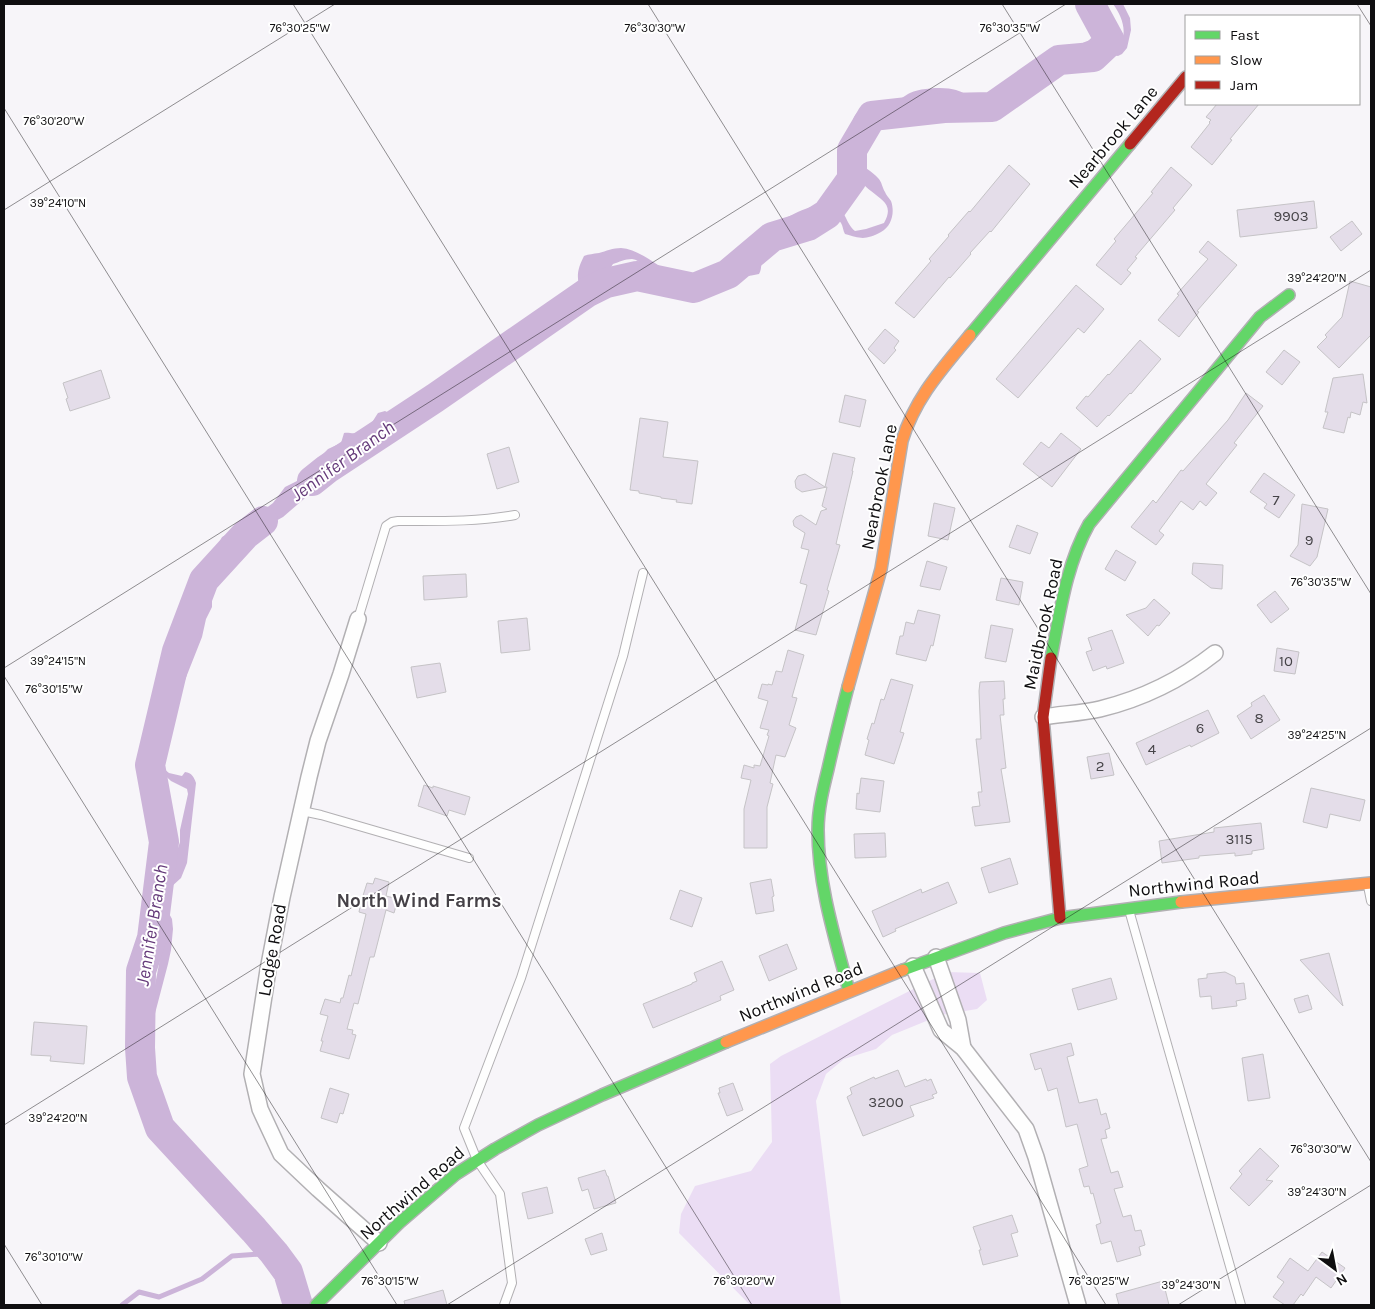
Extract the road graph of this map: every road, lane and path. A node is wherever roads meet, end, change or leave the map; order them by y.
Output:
1 (1185, 78) edge
2 (1289, 295) dead end
3 (514, 514) dead end
4 (643, 573) dead end
5 (358, 619) joint
6 (1214, 653) dead end
7 (1043, 717) junction
8 (302, 811) junction
9 (469, 858) dead end
10 (1370, 884) edge
11 (1371, 901) edge
12 (1129, 908) junction
13 (1060, 918) junction
14 (936, 957) junction
15 (913, 966) junction
16 (849, 991) junction
17 (963, 1048) junction
18 (477, 1160) junction
19 (379, 1243) junction
20 (317, 1304) edge
21 (504, 1305) edge
22 (1078, 1305) edge
23 (1241, 1305) edge

1 - 16 street, Nearbrook Lane
2 - 7 street, Maidbrook Road
3 - 5 lane
4 - 18 lane
5 - 8 street, Lodge Road
6 - 7 street
7 - 13 street, Maidbrook Road
8 - 9 lane
8 - 19 street, Lodge Road
10 - 11 lane
10 - 12 street, Northwind Road
12 - 13 street, Northwind Road
12 - 23 lane
13 - 14 street, Northwind Road
14 - 15 street, Northwind Road
14 - 17 street
15 - 16 street, Northwind Road
15 - 17 street
16 - 18 street, Northwind Road
17 - 22 street
18 - 19 street, Northwind Road
18 - 21 lane
19 - 20 street, Northwind Road

